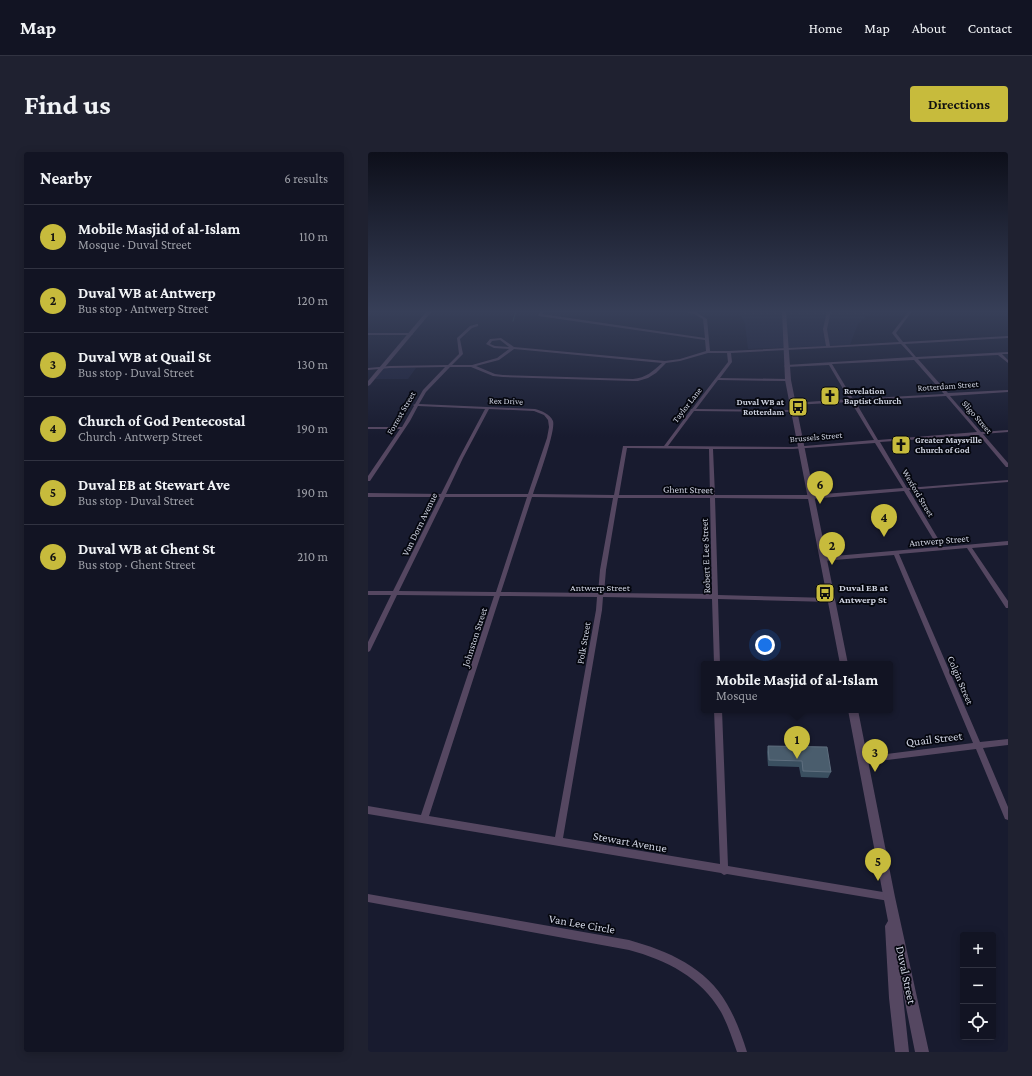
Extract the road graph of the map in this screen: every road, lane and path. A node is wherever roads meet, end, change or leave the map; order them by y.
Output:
1 (394, 353) edge
2 (461, 353) edge
3 (506, 353) edge
4 (567, 353) edge
5 (704, 353) edge
6 (729, 353) edge
7 (785, 353) edge
8 (911, 353) edge
9 (999, 354) junction
10 (1008, 354) edge
11 (915, 358) junction
12 (665, 362) junction
13 (1008, 362) edge
14 (830, 364) junction
15 (472, 366) junction
16 (786, 366) junction
17 (448, 367) junction
18 (381, 368) junction
19 (368, 369) edge
20 (717, 379) junction
21 (788, 380) junction
22 (368, 384) edge
23 (1008, 390) edge
24 (947, 394) junction
25 (853, 401) junction
26 (415, 405) junction
27 (488, 408) junction
28 (793, 408) junction
29 (692, 410) junction
30 (368, 428) edge
31 (402, 428) junction
32 (1008, 431) edge
33 (980, 433) junction
34 (877, 440) junction
35 (665, 446) junction
36 (801, 446) junction
37 (626, 447) joint
38 (711, 447) junction
39 (542, 461) joint
40 (1008, 466) edge
41 (368, 480) edge
42 (1008, 481) edge
43 (907, 489) junction
44 (368, 495) edge
45 (443, 495) junction
46 (530, 496) junction
47 (616, 497) junction
48 (810, 497) junction
49 (713, 498) junction
50 (1008, 543) edge
51 (968, 546) junction
52 (942, 548) junction
53 (896, 553) junction
54 (823, 559) junction
55 (368, 594) edge
56 (395, 594) junction
57 (498, 594) junction
58 (600, 596) junction
59 (716, 596) junction
60 (831, 600) junction
61 (1008, 606) edge
62 (368, 649) edge
63 (717, 661) edge
64 (843, 661) edge
65 (718, 713) edge
66 (854, 713) edge
67 (1008, 742) edge
68 (978, 746) junction
69 (863, 760) junction
70 (368, 810) edge
71 (1008, 816) edge
72 (424, 819) junction
73 (558, 842) junction
74 (724, 871) junction
75 (889, 897) junction
76 (368, 898) edge
77 (742, 1052) edge
78 (902, 1052) edge
79 (922, 1052) edge

1 - 18 street
2 - 17 street, Forrest Street
3 - 15 street
4 - 12 street
5 - 12 street
6 - 20 street, Taylor Lane
7 - 16 street
8 - 11 street, Sligo Street
9 - 10 street
9 - 11 street
9 - 13 street
11 - 14 street
11 - 24 street, Sligo Street
12 - 15 street
14 - 16 street
14 - 25 street, Wexford Street
15 - 17 street
16 - 21 street
17 - 18 street
17 - 26 street, Forrest Street
18 - 19 street
18 - 22 street
20 - 21 street
20 - 29 street, Taylor Lane
21 - 28 street
23 - 24 street, Rotterdam Street
24 - 25 street, Rotterdam Street
24 - 33 street, Sligo Street
25 - 28 street, Rotterdam Street
25 - 34 street, Wexford Street
26 - 27 street, Rex Drive
26 - 31 street, Forrest Street
27 - 39 street, Rex Drive
27 - 45 street, Van Dorn Avenue
28 - 29 street, Rotterdam Street
28 - 36 street
29 - 35 street, Taylor Lane
30 - 31 street
31 - 41 street, Forrest Street
32 - 33 street, Brussels Street
33 - 34 street, Brussels Street
33 - 40 street, Sligo Street
34 - 36 street, Brussels Street
34 - 43 street, Wexford Street
35 - 37 street, Brussels Street
35 - 38 street, Brussels Street
36 - 38 street, Brussels Street
36 - 48 street
37 - 47 street, Polk Street
38 - 49 street, Robert E Lee Street
39 - 46 street, Johnston Street
42 - 43 street, Ghent Street
43 - 48 street, Ghent Street
43 - 52 street, Wexford Street
44 - 45 street, Ghent Street
45 - 46 street, Ghent Street
45 - 56 street, Van Dorn Avenue
46 - 47 street, Ghent Street
46 - 57 street, Johnston Street
47 - 49 street, Ghent Street
47 - 58 street, Polk Street
48 - 49 street, Ghent Street
48 - 54 street
49 - 59 street, Robert E Lee Street
50 - 51 street, Antwerp Street
51 - 52 street, Antwerp Street
51 - 61 street
52 - 53 street, Antwerp Street
53 - 54 street, Antwerp Street
53 - 68 street, Colgin Street
54 - 60 street
55 - 56 street, Antwerp Street
56 - 57 street, Antwerp Street
56 - 62 street, Van Dorn Avenue
57 - 58 street, Antwerp Street
57 - 72 street, Johnston Street
58 - 59 street, Antwerp Street
58 - 73 street, Polk Street
59 - 60 street, Antwerp Street
59 - 63 street, Robert E Lee Street
60 - 64 street
65 - 74 street
66 - 69 street, Duval Street
67 - 68 street, Quail Street
68 - 69 street, Quail Street
68 - 71 street, Colgin Street
69 - 75 street, Duval Street
70 - 72 street, Stewart Avenue
72 - 73 street, Stewart Avenue
73 - 74 street, Stewart Avenue
74 - 75 street, Stewart Avenue
75 - 78 street, Duval Street
75 - 79 street, Duval Street
76 - 77 street, Van Lee Circle

